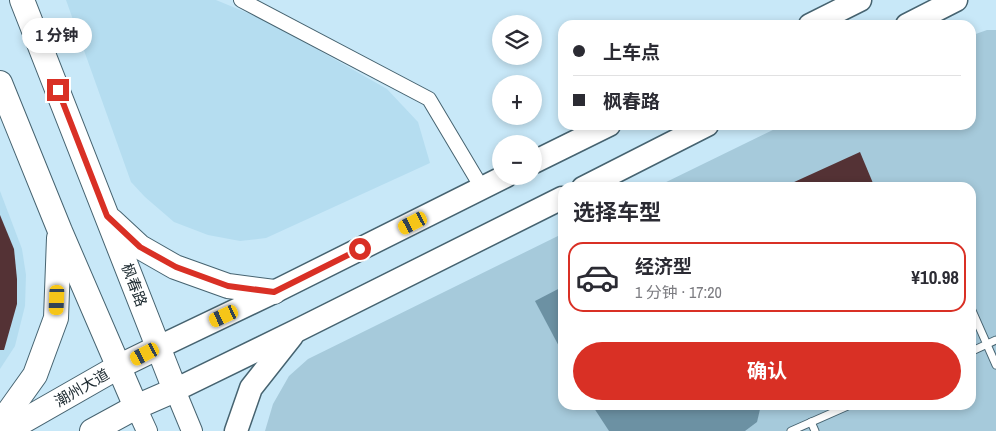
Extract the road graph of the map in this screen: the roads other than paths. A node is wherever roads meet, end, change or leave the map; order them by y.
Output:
1 (22, 0) edge
2 (241, 0) edge
3 (860, 0) edge
4 (956, 0) edge
5 (820, 20) edge
6 (917, 20) edge
7 (0, 83) edge
8 (599, 130) edge
9 (697, 130) edge
10 (542, 158) edge
11 (595, 182) edge
12 (492, 183) edge
13 (482, 188) junction
14 (558, 200) edge
15 (107, 216) junction
16 (60, 232) junction
17 (274, 292) junction
18 (976, 319) edge
19 (296, 331) junction
20 (996, 340) edge
21 (987, 344) junction
22 (158, 347) junction
23 (976, 349) edge
24 (996, 365) edge
25 (118, 367) junction
26 (175, 390) junction
27 (136, 407) junction
28 (839, 410) edge
29 (811, 422) junction
30 (0, 424) edge
31 (6, 431) edge
32 (92, 431) edge
33 (148, 431) edge
34 (192, 431) edge
35 (236, 431) edge
36 (791, 431) edge
37 (815, 431) edge

1 - 15 highway, 枫春路
2 - 13 street
3 - 5 main road
4 - 6 main road
7 - 16 highway
8 - 10 main road
9 - 11 main road
12 - 13 main road
13 - 17 main road
14 - 19 main road
15 - 17 highway
15 - 22 highway, 枫春路
16 - 25 highway
16 - 30 highway
17 - 22 main road
18 - 21 lane
19 - 26 main road
19 - 35 main road
20 - 21 lane
21 - 23 lane
21 - 24 lane
22 - 25 highway, 潮州大道
22 - 26 highway, 枫春路
25 - 27 highway
25 - 31 highway, 潮州大道
26 - 27 highway
26 - 34 main road, 枫春路
27 - 32 highway
27 - 33 main road
28 - 29 lane
29 - 36 lane
29 - 37 lane

